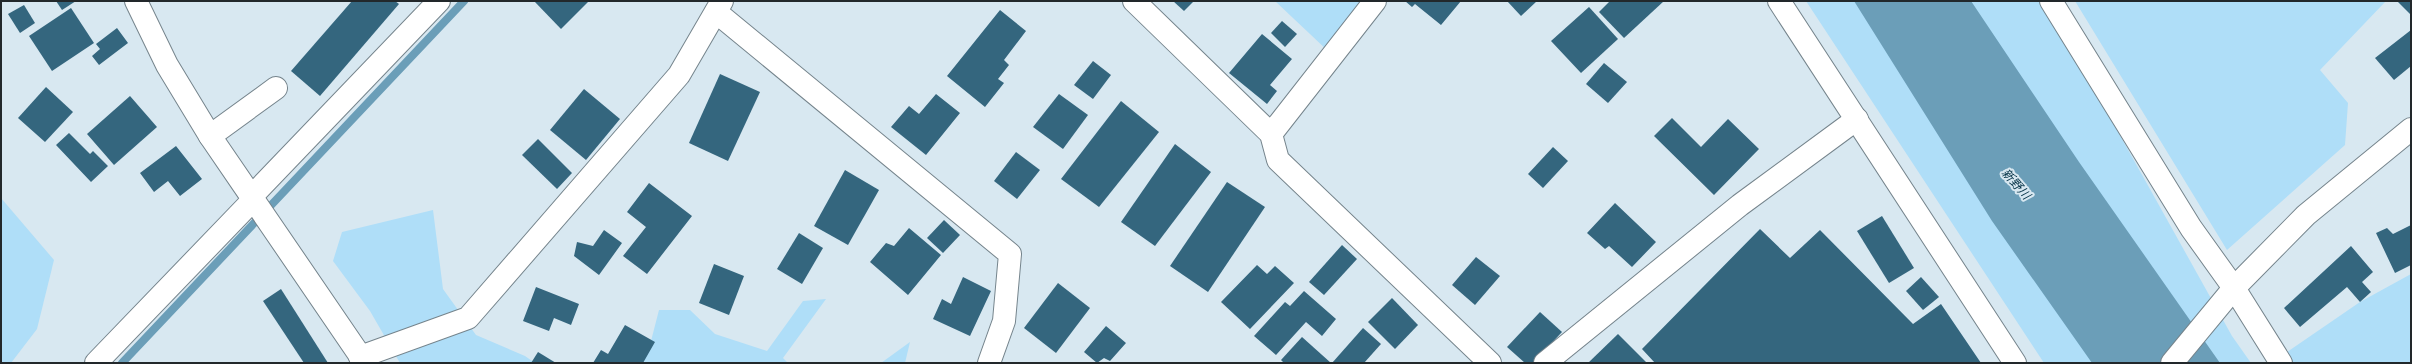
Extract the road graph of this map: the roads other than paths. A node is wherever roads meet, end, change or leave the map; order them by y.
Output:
1 (136, 1) edge
2 (439, 1) edge
3 (1134, 1) edge
4 (1374, 1) edge
5 (1779, 1) edge
6 (2051, 1) edge
7 (719, 7) edge
8 (276, 88) dead end
9 (1857, 119) junction
10 (2411, 129) edge
11 (1271, 134) junction
12 (210, 136) junction
13 (253, 198) junction
14 (2234, 288) junction
15 (363, 360) edge
16 (96, 363) edge
17 (989, 363) edge
18 (1490, 363) edge
19 (1546, 363) edge
20 (2015, 363) edge
21 (2172, 363) edge
22 (2281, 363) edge

1 - 12 street
2 - 13 street
3 - 11 street
4 - 11 street
5 - 9 street
6 - 14 street
7 - 15 street
7 - 17 street
8 - 12 street
9 - 19 street
9 - 20 street
10 - 14 street
11 - 18 street
12 - 13 street
13 - 15 street
13 - 16 street
14 - 21 street
14 - 22 street

